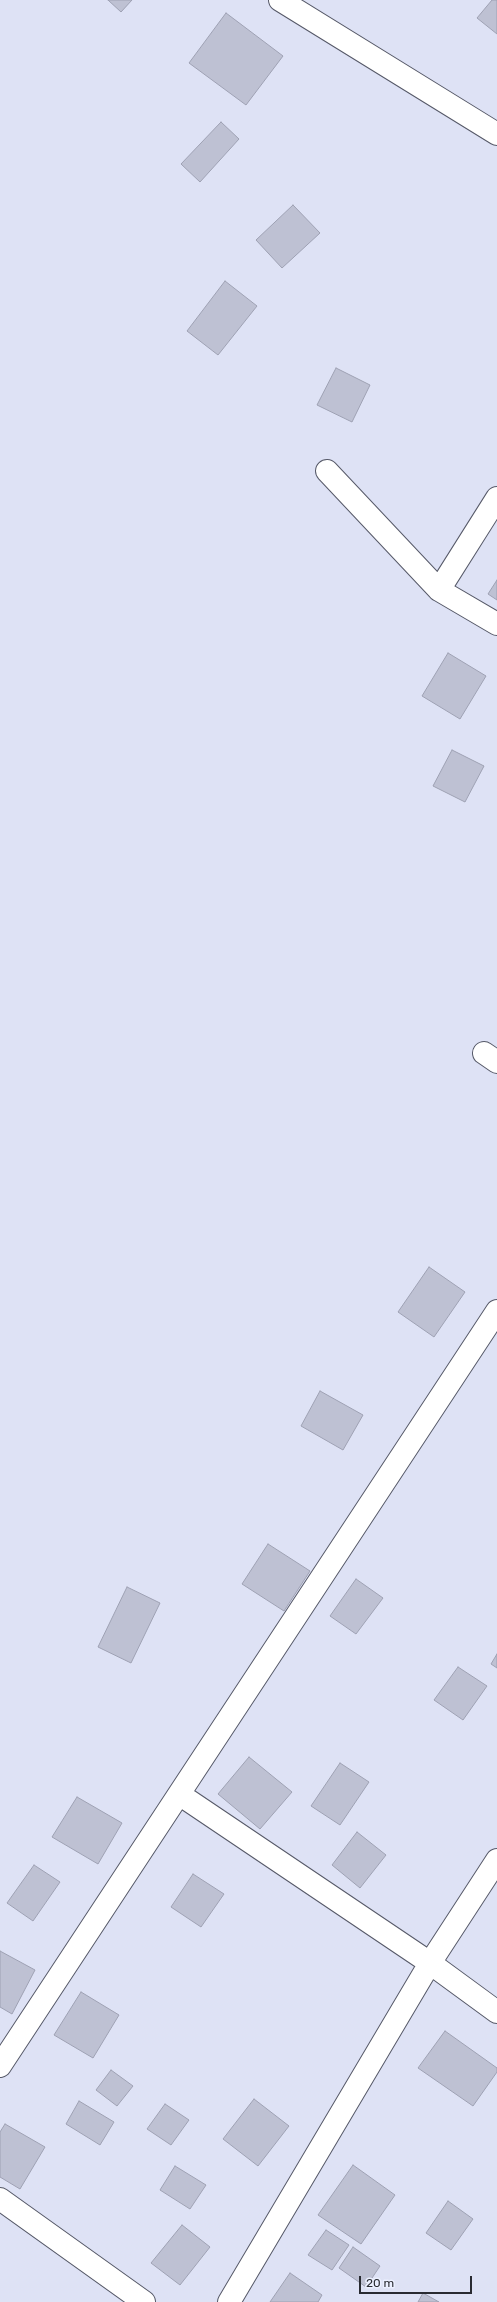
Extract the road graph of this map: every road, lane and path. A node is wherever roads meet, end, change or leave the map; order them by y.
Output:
1 (280, 0) edge
2 (497, 134) edge
3 (327, 471) dead end
4 (497, 498) edge
5 (439, 590) junction
6 (497, 624) edge
7 (497, 1311) edge
8 (179, 1794) junction
9 (497, 1860) edge
10 (430, 1963) junction
11 (497, 2012) edge
12 (0, 2066) edge
13 (0, 2199) edge
14 (144, 2302) edge
15 (229, 2302) edge

1 - 2 street
3 - 5 street
4 - 5 street
5 - 6 street
7 - 8 street
8 - 10 street
8 - 12 street
9 - 10 street
10 - 11 street
10 - 15 street
13 - 14 street

